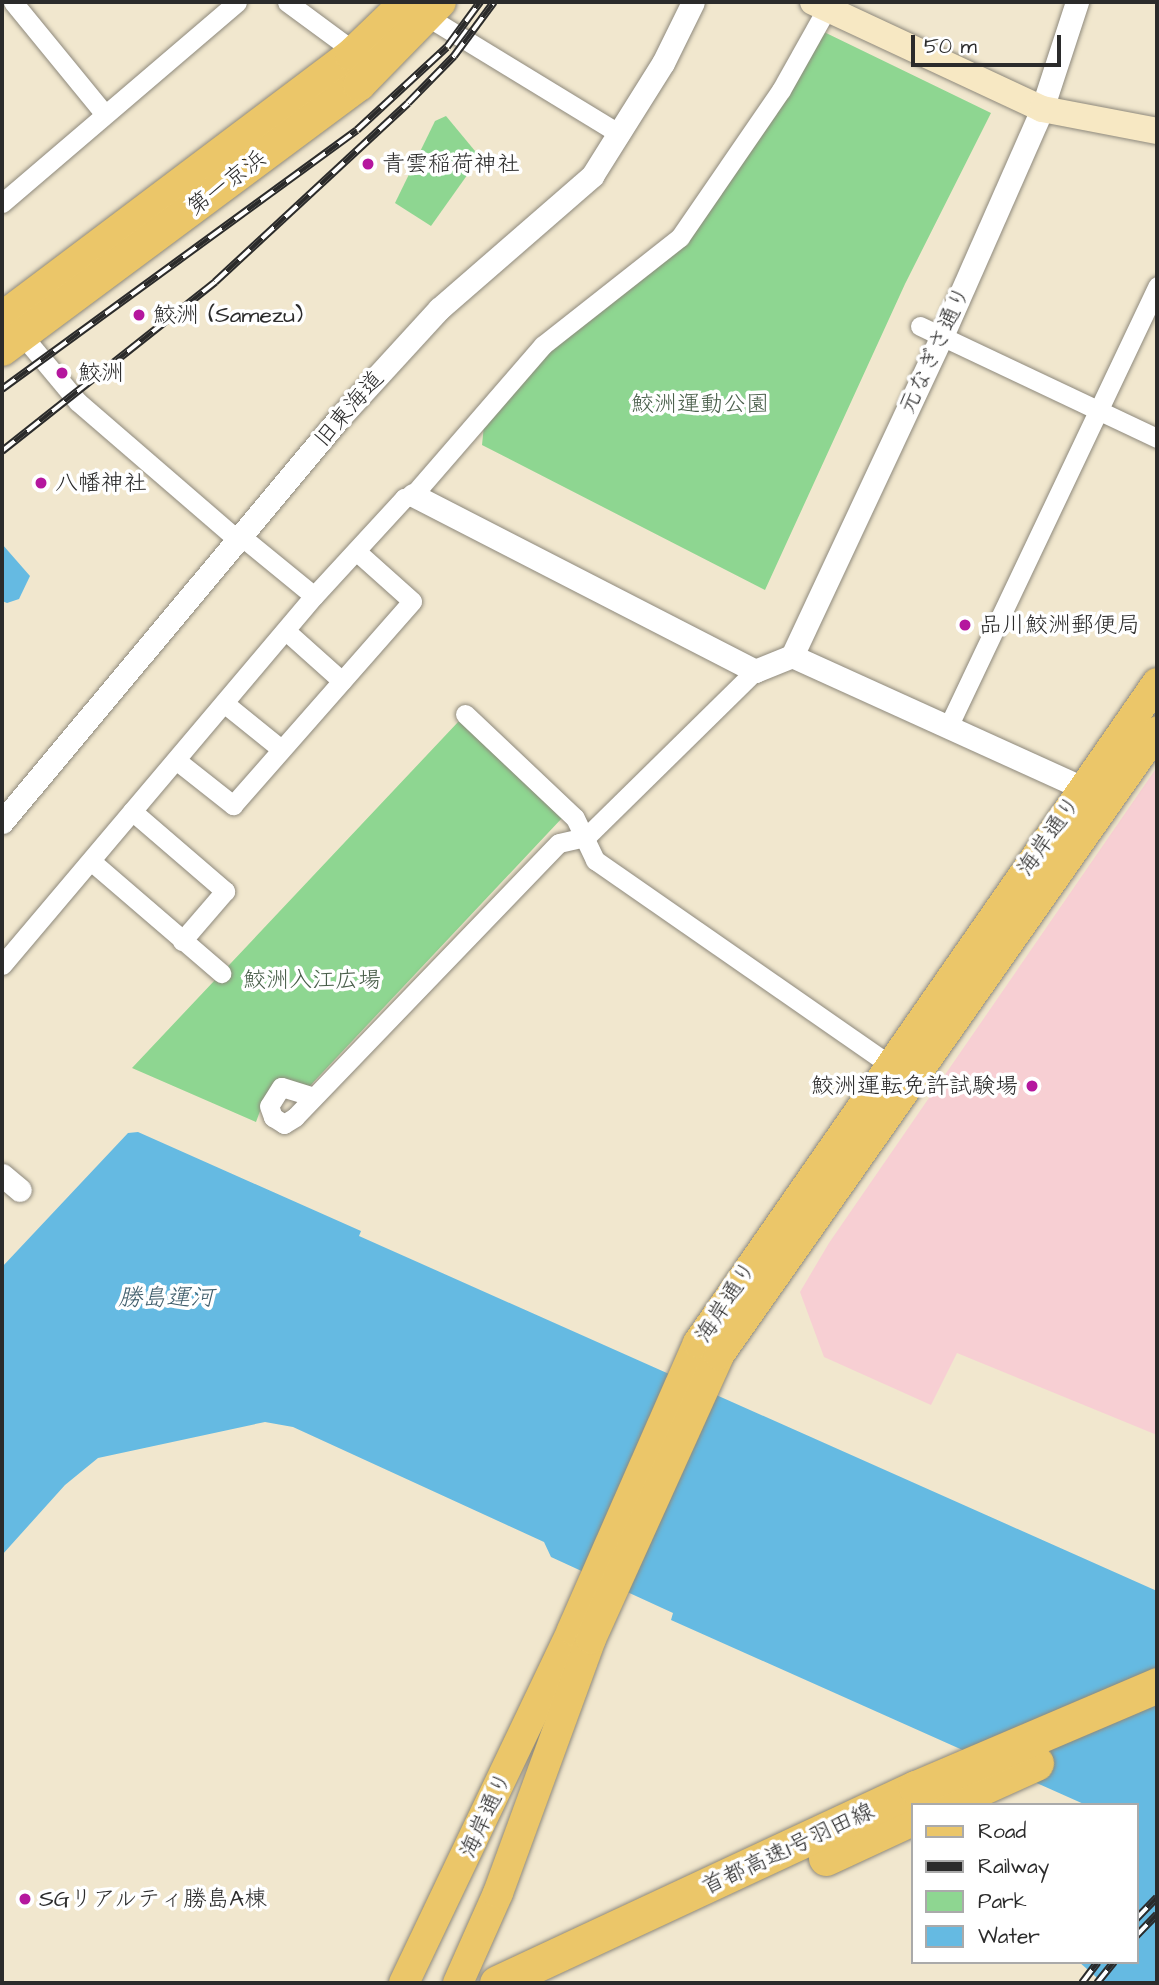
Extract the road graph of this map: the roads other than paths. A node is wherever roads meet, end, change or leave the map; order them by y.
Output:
1 (13, 2) edge
2 (237, 2) edge
3 (287, 2) edge
4 (693, 2) edge
5 (1077, 2) edge
6 (820, 5) edge
7 (425, 7) edge
8 (351, 55) junction
9 (1042, 110) junction
10 (104, 113) junction
11 (1157, 131) edge
12 (620, 134) junction
13 (2, 203) edge
14 (1157, 286) edge
15 (920, 326) dead end
16 (8, 334) edge
17 (942, 336) junction
18 (1101, 411) junction
19 (1157, 438) edge
20 (413, 495) junction
21 (240, 539) junction
22 (356, 551) junction
23 (314, 596) junction
24 (286, 631) junction
25 (792, 656) junction
26 (755, 671) junction
27 (342, 681) junction
28 (1157, 683) edge
29 (224, 703) junction
30 (465, 714) dead end
31 (949, 725) junction
32 (1157, 731) edge
33 (281, 749) junction
34 (176, 760) junction
35 (1083, 788) junction
36 (132, 811) junction
37 (3, 817) edge
38 (586, 837) junction
39 (91, 861) junction
40 (182, 941) junction
41 (2, 965) edge
42 (221, 973) dead end
43 (890, 1065) junction
44 (312, 1096) dead end
45 (2, 1175) edge
46 (20, 1190) dead end
47 (709, 1349) junction
48 (594, 1604) junction
49 (1157, 1685) edge
50 (1157, 1709) edge
51 (947, 1803) edge
52 (911, 1818) edge
53 (498, 1893) junction
54 (404, 1983) edge
55 (458, 1983) edge
56 (472, 1983) edge
57 (497, 1983) edge
58 (549, 1983) edge

1 - 10 street
2 - 10 street
3 - 8 street
4 - 12 street, 旧東海道
5 - 9 street, 元なぎさ通り
6 - 9 main road
6 - 20 street
7 - 8 highway, 第一京浜
7 - 12 street
7 - 16 highway, 第一京浜
8 - 16 highway, 第一京浜
9 - 11 main road
9 - 17 street, 元なぎさ通り
10 - 13 street
12 - 21 street, 旧東海道
14 - 18 street
15 - 17 street
16 - 21 street
17 - 18 street
17 - 25 street, 元なぎさ通り
18 - 19 street
18 - 31 street
20 - 22 street
20 - 26 street
21 - 23 street
21 - 37 street, 旧東海道
22 - 23 street
22 - 27 street
23 - 24 street
24 - 27 street
24 - 29 street
25 - 26 street
25 - 31 street
26 - 38 street
27 - 33 street
28 - 35 main road, 海岸通り
29 - 33 street
29 - 34 street
30 - 38 street
31 - 35 street
32 - 47 main road, 海岸通り
33 - 34 street
34 - 36 street
35 - 43 main road, 海岸通り
36 - 39 street
36 - 40 street
38 - 43 street
38 - 44 street
39 - 40 street
39 - 41 street
40 - 42 street
43 - 47 main road, 海岸通り
45 - 46 street
47 - 48 main road, 海岸通り
48 - 53 main road, 海岸通り
48 - 54 main road, 海岸通り
49 - 57 highway, 首都高速1号羽田線
50 - 51 highway
52 - 58 highway, 首都高速1号羽田線
53 - 55 main road, 海岸通り
53 - 56 main road

